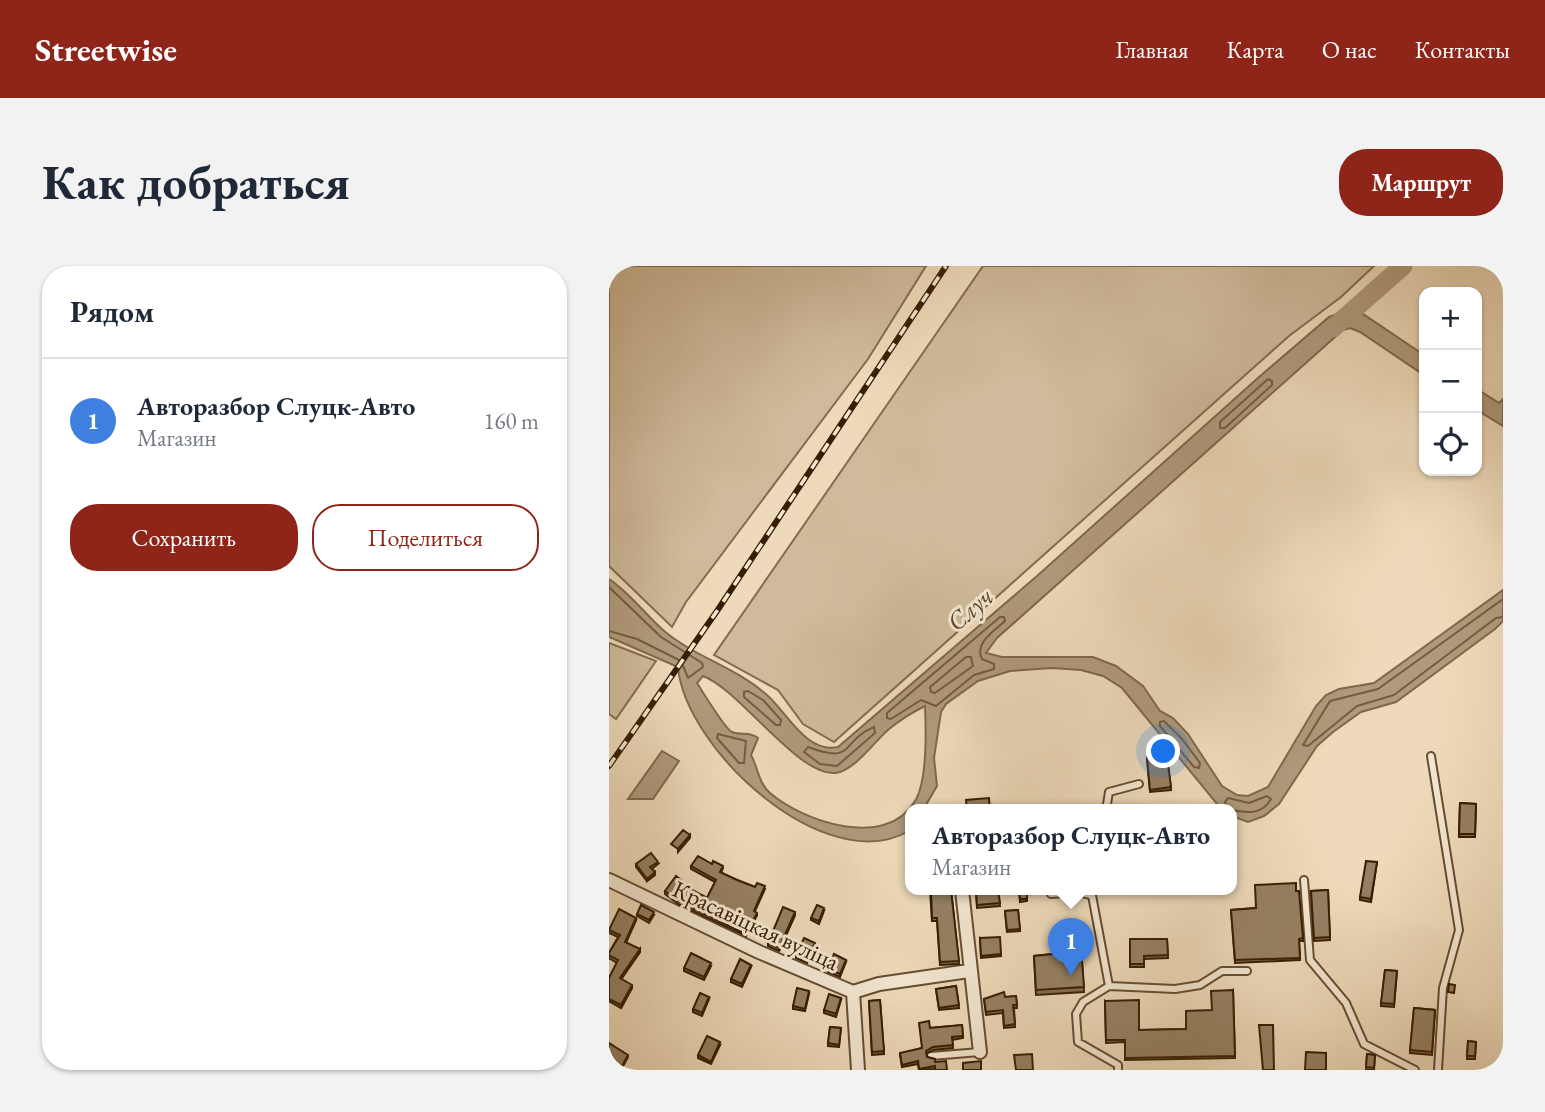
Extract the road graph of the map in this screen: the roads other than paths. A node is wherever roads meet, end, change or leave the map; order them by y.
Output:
1 (1431, 756) dead end
2 (1139, 784) dead end
3 (1107, 804) edge
4 (609, 880) edge
5 (1304, 880) dead end
6 (962, 895) edge
7 (1091, 895) edge
8 (969, 971) junction
9 (1247, 971) dead end
10 (1109, 986) junction
11 (853, 992) junction
12 (980, 1052) joint
13 (931, 1056) edge
14 (858, 1070) edge
15 (1118, 1070) edge
16 (1415, 1070) edge
17 (1438, 1070) edge

1 - 17 lane
2 - 3 lane
4 - 11 street, Красавіцкая вуліца
5 - 16 lane
6 - 8 street
7 - 10 lane
8 - 11 street
8 - 12 street
9 - 10 lane
10 - 15 lane
11 - 14 street, Красавіцкая вуліца
12 - 13 lane

